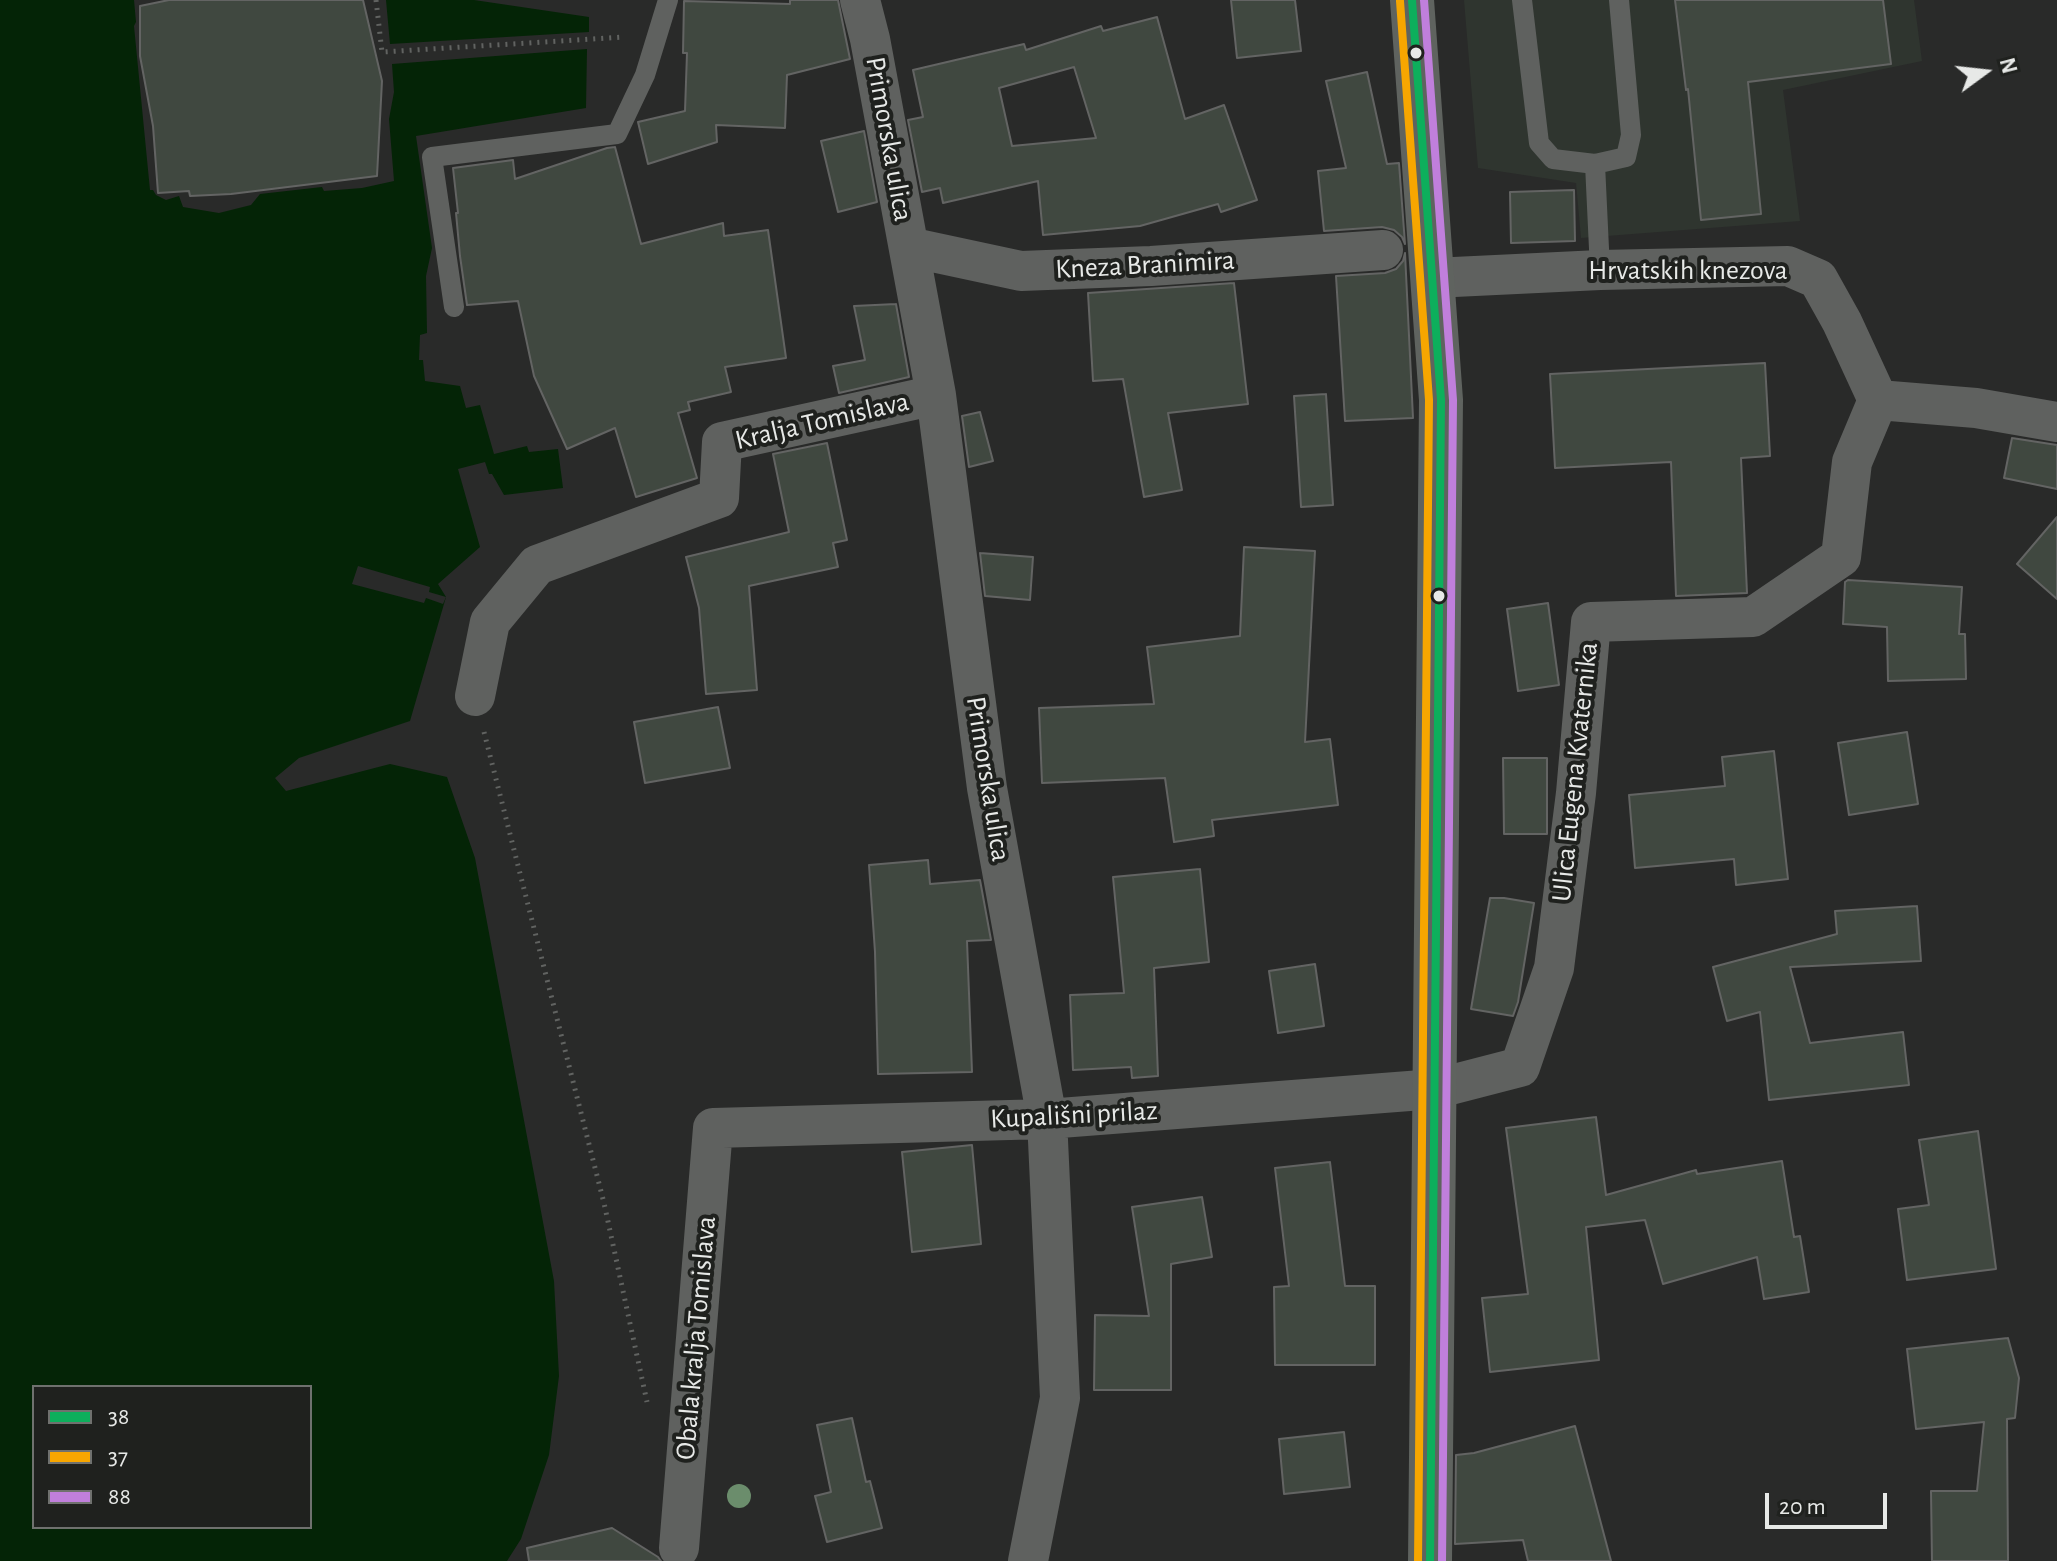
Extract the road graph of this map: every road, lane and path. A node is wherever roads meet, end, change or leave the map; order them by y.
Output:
1 (376, 0) edge
2 (668, 0) edge
3 (860, 0) edge
4 (1412, 0) edge
5 (1522, 0) edge
6 (1619, 0) edge
7 (654, 47) junction
8 (1595, 164) junction
9 (909, 247) junction
10 (1383, 250) dead end
11 (1600, 270) junction
12 (1433, 278) junction
13 (454, 307) dead end
14 (936, 395) junction
15 (1878, 400) junction
16 (2057, 422) edge
17 (475, 696) joint
18 (1435, 1089) junction
19 (1047, 1119) junction
20 (713, 1128) joint
21 (650, 1413) dead end
22 (679, 1548) dead end
23 (1028, 1561) edge
24 (1430, 1561) edge

1 - 7 path
2 - 7 lane
3 - 9 street, Primorska ulica
4 - 12 main road
5 - 8 lane
6 - 8 lane
7 - 13 lane
8 - 11 lane
9 - 10 street, Kneza Branimira
9 - 14 street, Primorska ulica
11 - 12 street, Hrvatskih knezova
11 - 15 street, Hrvatskih knezova
12 - 18 main road
14 - 17 street, Kralja Tomislava
14 - 19 street, Primorska ulica
15 - 16 street
15 - 18 street, Ulica Eugena Kvaternika
17 - 21 path
18 - 19 street, Kupališni prilaz
18 - 24 main road
19 - 20 street, Kupališni prilaz
19 - 23 street, Primorska ulica
20 - 22 street, Obala kralja Tomislava

